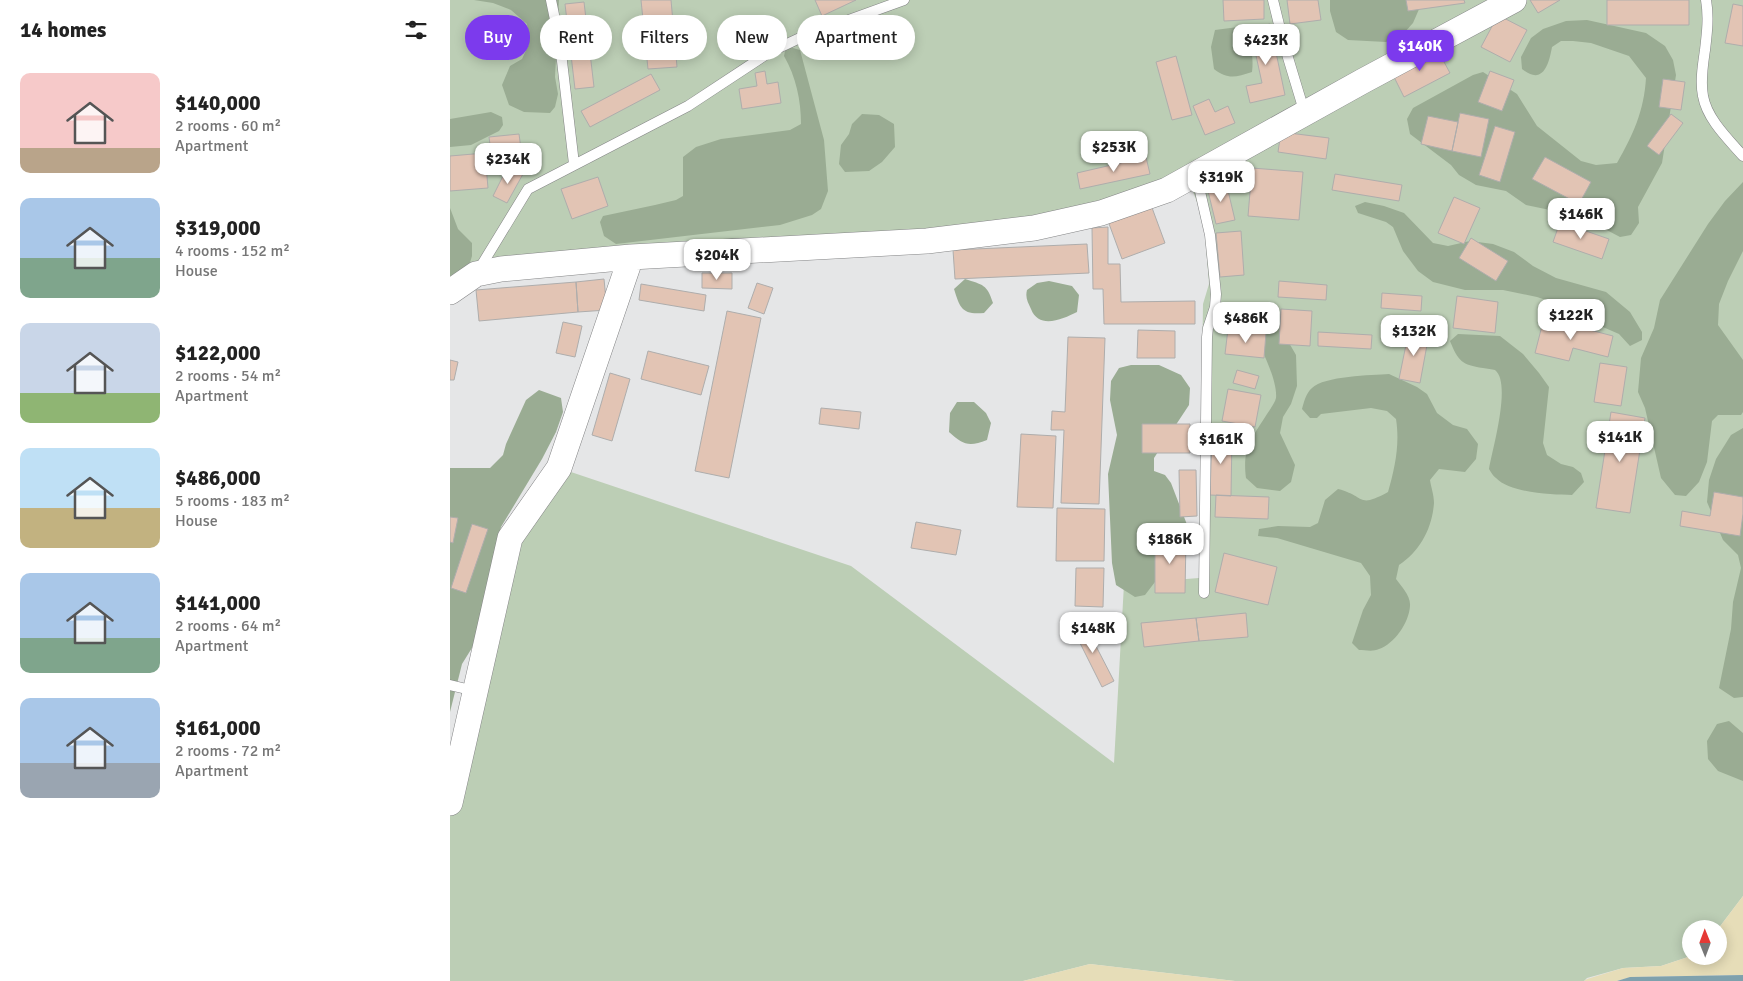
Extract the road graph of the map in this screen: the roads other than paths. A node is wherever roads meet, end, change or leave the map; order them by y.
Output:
1 (551, 0) edge
2 (904, 0) edge
3 (1273, 0) edge
4 (1514, 0) edge
5 (1706, 0) edge
6 (1305, 114) junction
7 (1743, 156) edge
8 (574, 164) junction
9 (1196, 174) junction
10 (631, 257) junction
11 (476, 274) junction
12 (450, 292) edge
13 (1204, 593) dead end
14 (450, 685) edge
15 (476, 691) junction
16 (450, 803) edge

1 - 8 lane
2 - 8 lane
3 - 6 lane
4 - 6 street
5 - 7 lane
6 - 9 street
8 - 11 lane
9 - 10 street
9 - 13 lane
10 - 11 street
10 - 15 street
11 - 12 street
14 - 15 lane
15 - 16 street

